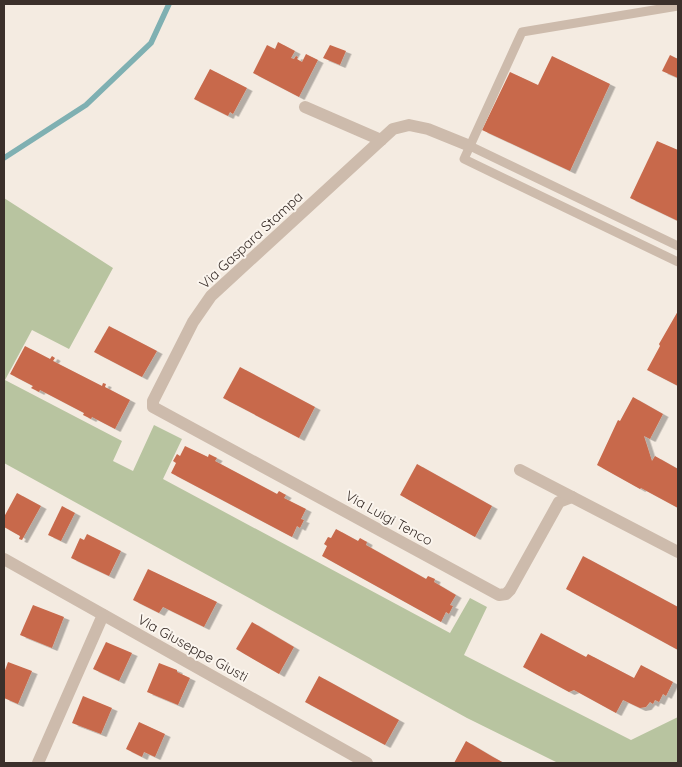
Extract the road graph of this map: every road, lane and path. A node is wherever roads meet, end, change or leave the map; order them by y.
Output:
1 (678, 6) edge
2 (305, 107) dead end
3 (381, 140) junction
4 (470, 146) junction
5 (678, 246) edge
6 (678, 262) edge
7 (153, 407) joint
8 (520, 470) dead end
9 (572, 497) junction
10 (678, 552) edge
11 (4, 559) edge
12 (103, 615) junction
13 (38, 763) edge
14 (367, 763) edge

1 - 4 lane
2 - 3 street
3 - 4 street, Via Gaspara Stampa
3 - 7 street, Via Gaspara Stampa
4 - 5 lane
4 - 6 lane
7 - 9 street, Via Luigi Tenco
8 - 9 street
9 - 10 street
11 - 12 street, Via Giuseppe Giusti
12 - 13 street
12 - 14 street, Via Giuseppe Giusti

